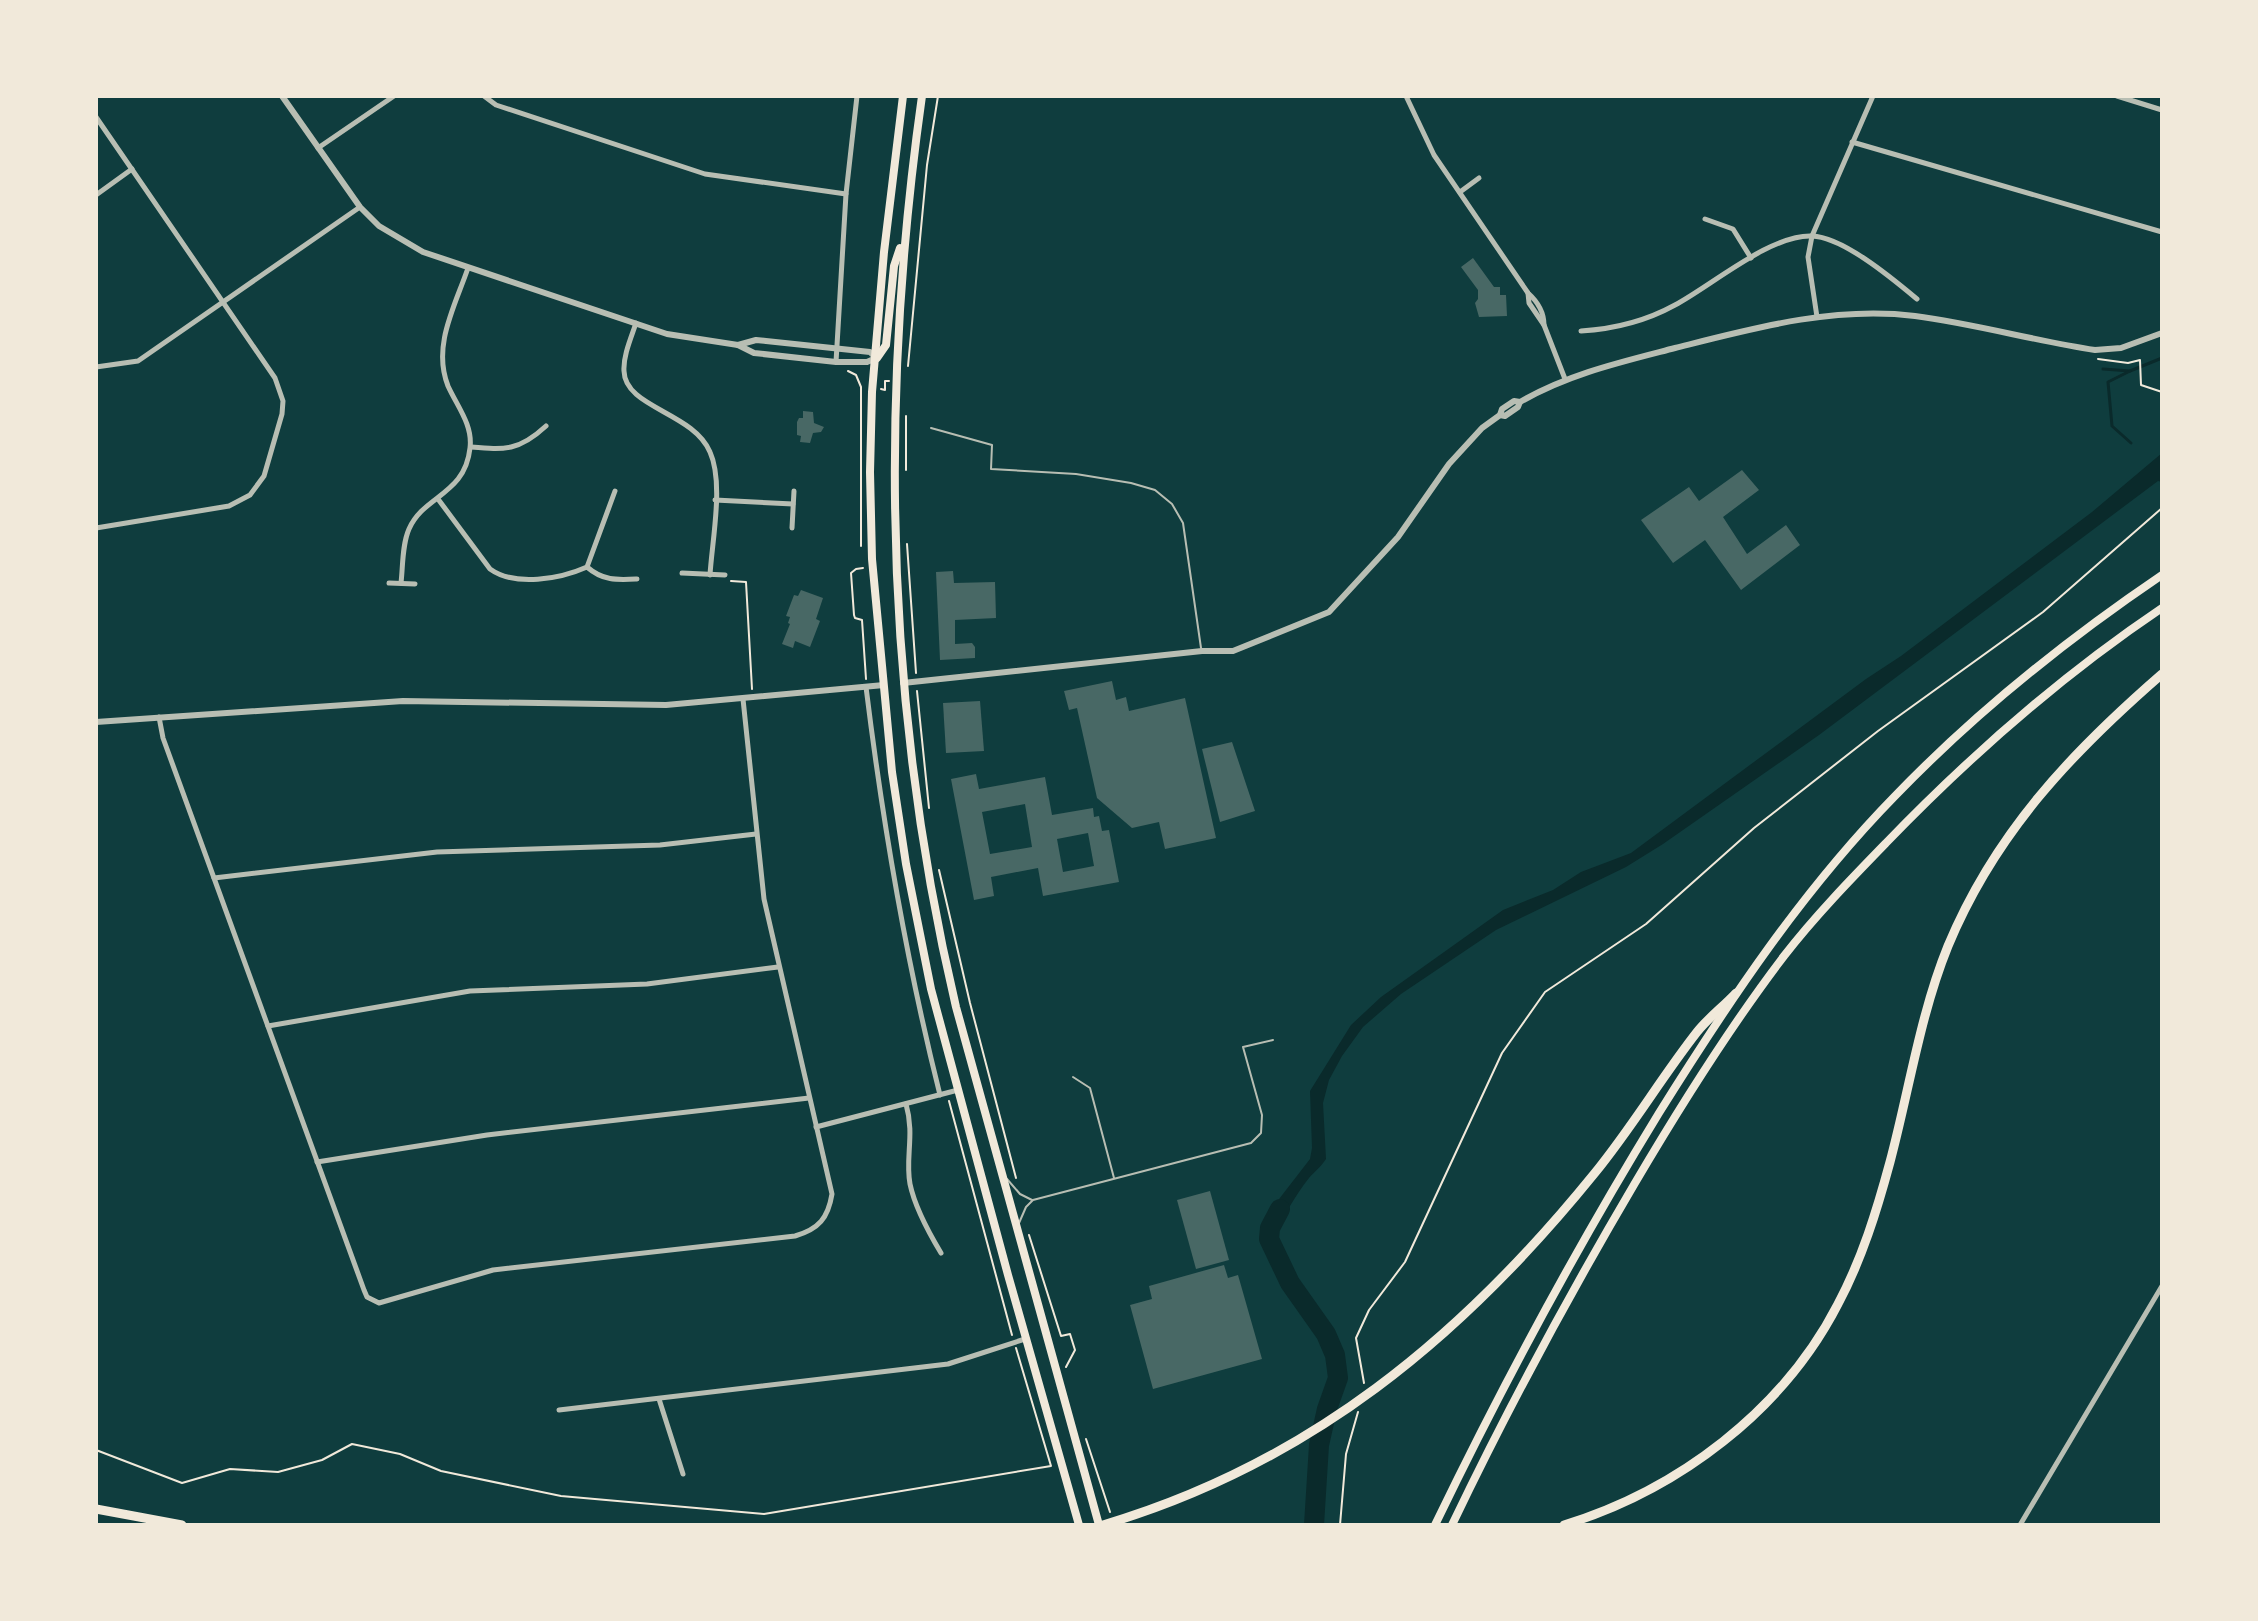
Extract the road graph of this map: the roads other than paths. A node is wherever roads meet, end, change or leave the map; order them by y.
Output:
1 (282, 96) edge
2 (394, 96) edge
3 (484, 96) edge
4 (857, 96) edge
5 (903, 96) edge
6 (922, 96) edge
7 (1406, 96) edge
8 (1873, 96) edge
9 (2117, 96) edge
10 (2162, 110) edge
11 (96, 117) edge
12 (1852, 142) junction
13 (318, 148) junction
14 (132, 169) junction
15 (1479, 178) dead end
16 (1460, 192) junction
17 (846, 194) junction
18 (96, 195) edge
19 (360, 207) junction
20 (1705, 219) dead end
21 (2162, 232) edge
22 (1812, 236) junction
23 (905, 237) junction
24 (1751, 258) junction
25 (468, 268) junction
26 (1917, 299) dead end
27 (224, 301) junction
28 (1817, 317) junction
29 (636, 323) junction
30 (1581, 331) dead end
31 (2162, 333) edge
32 (738, 345) junction
33 (837, 348) junction
34 (876, 358) junction
35 (836, 362) junction
36 (96, 367) edge
37 (895, 368) junction
38 (1565, 379) junction
39 (546, 426) dead end
40 (931, 428) dead end
41 (471, 447) junction
42 (615, 491) dead end
43 (794, 491) dead end
44 (438, 499) junction
45 (715, 500) junction
46 (793, 504) junction
47 (96, 528) edge
48 (792, 528) dead end
49 (587, 567) junction
50 (682, 573) dead end
51 (710, 575) junction
52 (725, 575) road end
53 (2162, 575) edge
54 (637, 579) dead end
55 (389, 583) dead end
56 (401, 583) junction
57 (415, 584) dead end
58 (2162, 608) edge
59 (1202, 651) junction
60 (2162, 674) edge
61 (903, 683) junction
62 (884, 685) junction
63 (866, 687) junction
64 (743, 699) junction
65 (159, 717) junction
66 (96, 722) edge
67 (756, 834) junction
68 (214, 878) junction
69 (778, 967) junction
70 (1736, 993) junction
71 (268, 1026) junction
72 (1273, 1040) dead end
73 (1073, 1077) dead end
74 (954, 1091) junction
75 (940, 1095) junction
76 (809, 1098) junction
77 (906, 1104) junction
78 (816, 1127) junction
79 (317, 1162) junction
80 (999, 1169) junction
81 (1114, 1179) junction
82 (1033, 1200) junction
83 (1016, 1230) junction
84 (941, 1253) dead end
85 (2162, 1286) edge
86 (1026, 1338) junction
87 (659, 1399) junction
88 (559, 1410) dead end
89 (683, 1474) dead end
90 (96, 1509) edge
91 (182, 1525) edge
92 (1079, 1525) edge
93 (1101, 1525) edge
94 (1435, 1525) edge
95 (1452, 1525) edge
96 (1564, 1525) edge
97 (2020, 1525) edge

1 - 13 street
2 - 13 street
3 - 17 street
4 - 17 street
5 - 34 highway
6 - 23 highway
7 - 16 street
8 - 12 street
9 - 10 street
11 - 14 street
12 - 21 street
12 - 22 street
13 - 19 street
14 - 18 street
14 - 27 street
15 - 16 street
16 - 38 street
17 - 33 street
19 - 25 street
19 - 27 street
20 - 24 street
22 - 24 street
22 - 26 street
22 - 28 street
23 - 34 highway
23 - 37 highway
24 - 30 street
25 - 29 street
25 - 41 street
27 - 36 street
27 - 47 street
28 - 31 street
28 - 38 street
29 - 32 street
29 - 45 street
32 - 33 street
32 - 35 street
33 - 34 street
33 - 35 street
34 - 35 street
34 - 37 highway
34 - 62 highway
37 - 61 highway
38 - 59 street
39 - 41 street
40 - 59 lane
41 - 44 street
42 - 49 street
43 - 46 street
44 - 49 street
44 - 56 street
45 - 46 street
45 - 51 street
46 - 48 street
49 - 54 street
50 - 51 street
51 - 52 street
53 - 70 highway
55 - 56 street
56 - 57 street
58 - 95 highway
59 - 61 street
60 - 96 highway
61 - 80 highway
62 - 63 street
62 - 74 highway
63 - 64 street
63 - 75 street
64 - 65 street
64 - 67 street
65 - 66 street
65 - 68 street
67 - 68 street
67 - 69 street
68 - 71 street
69 - 71 street
69 - 76 street
70 - 93 highway
70 - 94 highway
71 - 79 street
72 - 81 lane
73 - 81 lane
74 - 75 street
74 - 86 highway
75 - 77 street
76 - 78 street
76 - 79 street
77 - 78 street
77 - 84 street
78 - 79 street
80 - 82 lane
80 - 83 highway
81 - 82 lane
82 - 83 lane
83 - 93 highway
85 - 97 street
86 - 87 street
86 - 92 highway
87 - 88 street
87 - 89 street
90 - 91 highway

